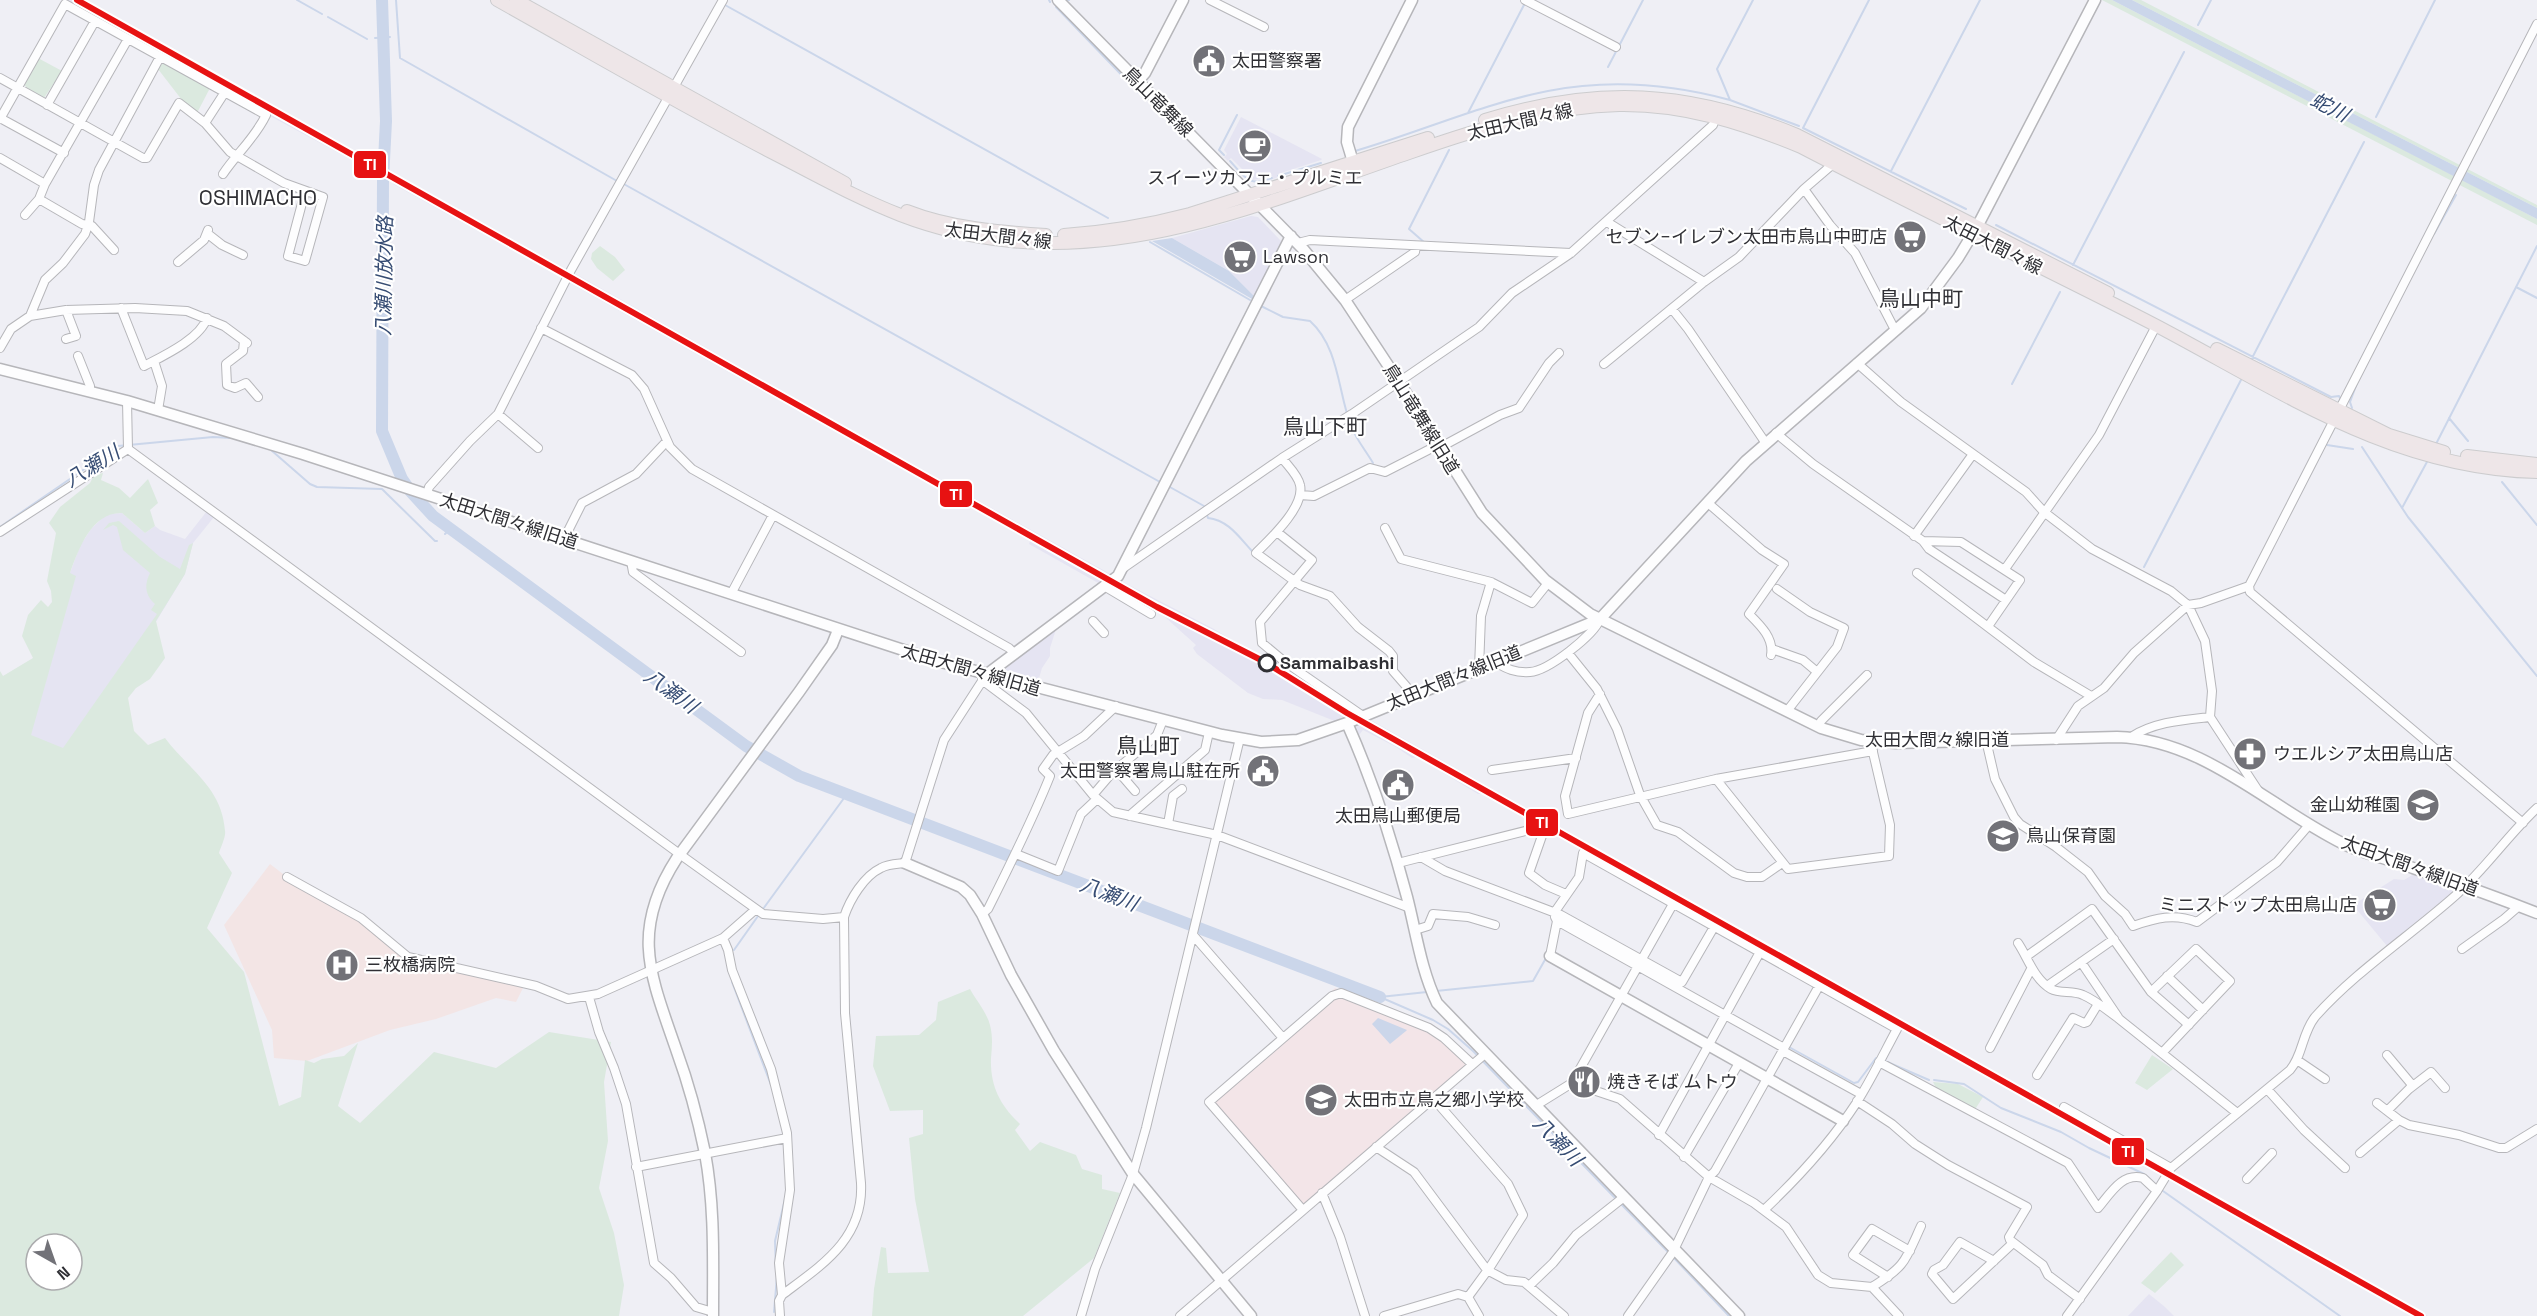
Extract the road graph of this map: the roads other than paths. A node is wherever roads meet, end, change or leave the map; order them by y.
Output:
1 (497, 0) edge
2 (516, 0) edge
3 (723, 0) edge
4 (1058, 0) edge
5 (1177, 0) edge
6 (1183, 0) edge
7 (1210, 0) edge
8 (1412, 0) edge
9 (1526, 0) edge
10 (2095, 0) edge
11 (95, 21) junction
12 (2537, 24) edge
13 (1264, 27) dead end
14 (128, 39) junction
15 (1616, 47) dead end
16 (160, 57) junction
17 (0, 78) edge
18 (1135, 79) junction
19 (17, 88) junction
20 (225, 92) junction
21 (671, 92) junction
22 (47, 105) junction
23 (1716, 116) junction
24 (0, 119) edge
25 (81, 123) junction
26 (206, 123) junction
27 (113, 143) junction
28 (64, 153) junction
29 (236, 156) junction
30 (0, 158) edge
31 (1353, 162) junction
32 (1833, 164) junction
33 (223, 174) dead end
34 (45, 184) junction
35 (1804, 189) junction
36 (305, 192) junction
37 (39, 199) junction
38 (1254, 200) junction
39 (25, 215) dead end
40 (1607, 222) junction
41 (88, 225) junction
42 (1975, 230) junction
43 (1294, 240) junction
44 (1416, 246) junction
45 (114, 250) dead end
46 (1571, 253) junction
47 (243, 255) dead end
48 (178, 262) dead end
49 (1704, 282) junction
50 (1345, 300) junction
51 (121, 308) junction
52 (1672, 309) junction
53 (66, 310) junction
54 (30, 316) junction
55 (207, 318) junction
56 (2156, 326) junction
57 (541, 328) junction
58 (1895, 330) junction
59 (66, 339) dead end
60 (0, 348) edge
61 (1559, 353) dead end
62 (78, 356) dead end
63 (154, 361) junction
64 (1857, 363) junction
65 (1604, 364) dead end
66 (0, 369) edge
67 (1400, 382) junction
68 (90, 392) junction
69 (258, 396) dead end
70 (127, 401) junction
71 (158, 410) junction
72 (498, 414) junction
73 (2337, 416) junction
74 (1776, 433) junction
75 (667, 441) junction
76 (1766, 442) junction
77 (127, 445) junction
78 (1438, 447) junction
79 (538, 448) dead end
80 (1973, 454) junction
81 (1282, 458) junction
82 (2537, 464) edge
83 (2537, 472) edge
84 (424, 493) junction
85 (1300, 495) junction
86 (1708, 503) junction
87 (2044, 512) junction
88 (773, 515) junction
89 (1385, 528) dead end
90 (0, 532) edge
91 (1277, 532) junction
92 (1914, 536) junction
93 (564, 539) junction
94 (1923, 542) junction
95 (630, 561) junction
96 (1122, 569) junction
97 (2005, 570) junction
98 (1917, 573) dead end
99 (1296, 582) junction
100 (1491, 582) junction
101 (1548, 583) junction
102 (1104, 586) junction
103 (2248, 586) junction
104 (1777, 589) dead end
105 (731, 594) junction
106 (2006, 600) junction
107 (2188, 604) junction
108 (1150, 614) dead end
109 (1600, 619) junction
110 (1093, 621) dead end
111 (1989, 625) junction
112 (838, 630) junction
113 (1104, 633) dead end
114 (741, 652) dead end
115 (1568, 653) junction
116 (1014, 654) junction
117 (1495, 662) junction
118 (1479, 668) junction
119 (1816, 670) junction
120 (1867, 675) dead end
121 (984, 677) junction
122 (1413, 694) junction
123 (1600, 694) junction
124 (2091, 696) junction
125 (1117, 706) junction
126 (1786, 711) junction
127 (1363, 716) junction
128 (2210, 717) junction
129 (1163, 720) junction
130 (1347, 723) junction
131 (1819, 727) junction
132 (1209, 732) junction
133 (2131, 737) junction
134 (1240, 738) junction
135 (1986, 740) junction
136 (2056, 740) junction
137 (1871, 746) junction
138 (1058, 751) junction
139 (1575, 758) junction
140 (1116, 770) junction
141 (1492, 770) dead end
142 (1716, 779) junction
143 (1182, 789) dead end
144 (1135, 791) dead end
145 (2259, 794) junction
146 (1640, 795) junction
147 (1095, 797) junction
148 (2537, 808) edge
149 (1129, 816) junction
150 (2523, 822) junction
151 (1168, 824) junction
152 (2309, 825) junction
153 (1217, 835) junction
154 (680, 854) junction
155 (1014, 857) junction
156 (1421, 857) junction
157 (904, 863) junction
158 (1398, 863) junction
159 (1782, 863) junction
160 (287, 877) dead end
161 (2464, 887) junction
162 (1566, 894) junction
163 (1673, 904) junction
164 (2518, 906) junction
165 (1410, 908) junction
166 (756, 909) junction
167 (1554, 912) junction
168 (2537, 913) edge
169 (982, 914) junction
170 (844, 917) junction
171 (1557, 921) junction
172 (1495, 925) dead end
173 (1714, 927) junction
174 (1415, 930) junction
175 (1193, 933) junction
176 (723, 938) junction
177 (2114, 939) junction
178 (2018, 943) dead end
179 (2462, 949) dead end
180 (1760, 952) junction
181 (1550, 956) joint
182 (2027, 956) junction
183 (1640, 962) junction
184 (2081, 962) junction
185 (2031, 969) junction
186 (650, 972) junction
187 (2168, 976) junction
188 (1819, 986) junction
189 (2047, 986) junction
190 (2151, 992) junction
191 (1620, 996) junction
192 (589, 997) junction
193 (2098, 1004) junction
194 (2203, 1010) junction
195 (1725, 1015) junction
196 (2118, 1018) junction
197 (2189, 1025) junction
198 (1283, 1038) junction
199 (1708, 1046) junction
200 (1990, 1048) dead end
201 (1783, 1050) junction
202 (2162, 1053) junction
203 (2387, 1055) dead end
204 (1479, 1058) junction
205 (2297, 1060) junction
206 (1879, 1062) junction
207 (1739, 1063) junction
208 (2037, 1075) dead end
209 (1768, 1079) junction
210 (2325, 1079) dead end
211 (1572, 1083) junction
212 (2413, 1086) junction
213 (2445, 1088) dead end
214 (2267, 1089) junction
215 (1433, 1098) junction
216 (1859, 1098) junction
217 (2377, 1103) dead end
218 (1535, 1106) junction
219 (2064, 1107) dead end
220 (2388, 1110) junction
221 (2237, 1113) junction
222 (2399, 1120) junction
223 (1843, 1121) junction
224 (2537, 1129) edge
225 (1659, 1135) junction
226 (787, 1138) junction
227 (1376, 1147) junction
228 (2272, 1153) dead end
229 (2360, 1153) dead end
230 (705, 1154) junction
231 (1684, 1157) junction
232 (636, 1167) junction
233 (2171, 1168) junction
234 (2345, 1168) dead end
235 (1132, 1174) junction
236 (1709, 1177) junction
237 (2247, 1179) dead end
238 (2157, 1191) junction
239 (1322, 1193) junction
240 (1624, 1197) junction
241 (1302, 1209) junction
242 (1764, 1210) junction
243 (1921, 1226) dead end
244 (2013, 1243) junction
245 (1910, 1251) junction
246 (1672, 1253) junction
247 (1994, 1262) junction
248 (1487, 1270) junction
249 (1888, 1277) junction
250 (1221, 1281) junction
251 (1529, 1286) junction
252 (1872, 1287) junction
253 (782, 1295) junction
254 (1468, 1297) junction
255 (2080, 1299) junction
256 (713, 1314) edge
257 (780, 1316) edge
258 (1081, 1316) edge
259 (1180, 1316) edge
260 (1251, 1316) edge
261 (1365, 1316) edge
262 (1384, 1316) edge
263 (1479, 1316) edge
264 (1564, 1316) edge
265 (1628, 1316) edge
266 (1739, 1316) edge
267 (1899, 1316) edge
268 (2067, 1316) edge

1 - 21 main road, 太田大間々線
2 - 21 main road, 太田大間々線
3 - 21 street
4 - 18 street, 鳥山竜舞線
5 - 18 street
6 - 18 street
7 - 13 street
8 - 31 street
9 - 15 street
10 - 42 street
11 - 14 street
11 - 19 street
11 - 22 street
12 - 73 street
14 - 16 street
14 - 25 street
16 - 20 street
16 - 27 street
17 - 19 street
18 - 38 street, 鳥山竜舞線
19 - 22 street
19 - 24 street
20 - 26 street
20 - 29 street
21 - 38 main road, 太田大間々線
21 - 57 street
22 - 25 street
23 - 32 main road, 太田大間々線
23 - 38 main road, 太田大間々線
23 - 40 street
24 - 28 street
25 - 27 street
25 - 28 street
26 - 27 street
26 - 29 street
27 - 41 street
28 - 34 street
29 - 33 street
29 - 36 street
30 - 34 street
31 - 38 main road, 太田大間々線
31 - 42 main road, 太田大間々線
32 - 35 street
32 - 42 main road, 太田大間々線
34 - 37 street
35 - 49 street
35 - 58 street
36 - 36 street
37 - 39 street
37 - 41 street
38 - 43 street, 鳥山竜舞線旧道
40 - 46 street
40 - 49 street
41 - 45 street
41 - 54 street
42 - 56 main road, 太田大間々線
42 - 58 street
42 - 73 main road, 太田大間々線
43 - 44 street
43 - 50 street, 鳥山竜舞線旧道
43 - 96 street
44 - 46 street
44 - 50 street
46 - 67 street
47 - 48 street
49 - 52 street
50 - 67 street, 鳥山竜舞線旧道
51 - 53 street
51 - 55 street
51 - 63 street
52 - 65 street
52 - 76 street
53 - 54 street
53 - 59 street
54 - 60 street
55 - 63 street
55 - 69 street
56 - 73 main road, 太田大間々線
56 - 87 street
57 - 72 street
57 - 75 street
58 - 64 street
61 - 78 street
62 - 68 street
63 - 71 street
64 - 74 street
64 - 80 street
66 - 68 street, 太田大間々線旧道
67 - 78 street, 鳥山竜舞線旧道
67 - 81 street
68 - 70 street, 太田大間々線旧道
70 - 71 street, 太田大間々線旧道
70 - 77 street
71 - 84 street, 太田大間々線旧道
72 - 79 street
72 - 84 street
73 - 82 main road, 太田大間々線
73 - 83 main road, 太田大間々線
73 - 103 street
74 - 76 street
74 - 92 street
75 - 88 street
75 - 93 street
76 - 86 street
77 - 90 street
77 - 154 street
78 - 85 street
78 - 101 street, 鳥山竜舞線旧道
80 - 87 street
80 - 92 street
81 - 85 street
81 - 96 street
84 - 93 street, 太田大間々線旧道
85 - 91 street
86 - 109 street
86 - 119 street
87 - 97 street
87 - 107 street
88 - 105 street
88 - 116 street
89 - 100 street
91 - 99 street
91 - 99 street
92 - 94 street
93 - 95 street, 太田大間々線旧道
94 - 97 street
94 - 106 street
95 - 105 street, 太田大間々線旧道
95 - 114 street
96 - 102 street
97 - 106 street
98 - 111 street
99 - 122 street
99 - 127 street
100 - 101 street
100 - 118 street
101 - 109 street, 鳥山竜舞線旧道
102 - 108 street
102 - 116 street
103 - 107 street
103 - 150 street
104 - 119 street
105 - 112 street, 太田大間々線旧道
106 - 111 street
107 - 124 street
107 - 128 street
109 - 115 street
109 - 117 street, 太田大間々線旧道
109 - 126 street, 太田大間々線旧道
110 - 113 street
111 - 124 street
112 - 121 street, 太田大間々線旧道
112 - 154 street
115 - 117 street
115 - 123 street
116 - 121 street
117 - 118 street, 太田大間々線旧道
118 - 122 street, 太田大間々線旧道
119 - 126 street
120 - 131 street
121 - 125 street, 太田大間々線旧道
121 - 138 street
121 - 157 street
122 - 127 street, 太田大間々線旧道
123 - 139 street
123 - 146 street
124 - 136 street
125 - 129 street, 太田大間々線旧道
125 - 138 street
126 - 131 street, 太田大間々線旧道
127 - 130 street, 太田大間々線旧道
128 - 133 street
128 - 145 street
129 - 132 street, 太田大間々線旧道
129 - 140 street
130 - 134 street, 太田大間々線旧道
130 - 158 street
131 - 137 street, 太田大間々線旧道
132 - 134 street, 太田大間々線旧道
132 - 149 street
133 - 136 street, 太田大間々線旧道
133 - 145 street, 太田大間々線旧道
134 - 153 street
135 - 136 street, 太田大間々線旧道
135 - 137 street, 太田大間々線旧道
135 - 152 street
137 - 142 street
137 - 159 street
138 - 147 street
138 - 155 street
139 - 141 street
139 - 146 street
140 - 144 street
140 - 147 street
142 - 146 street
142 - 159 street
143 - 151 street
145 - 152 street, 太田大間々線旧道
146 - 159 street
147 - 149 street
147 - 155 street
148 - 150 street
149 - 151 street
150 - 161 street
151 - 153 street
152 - 161 street, 太田大間々線旧道
153 - 165 street
153 - 175 street
154 - 166 street
154 - 186 street
155 - 169 street
156 - 158 street
156 - 162 street
156 - 167 street
157 - 169 street
157 - 170 street
158 - 165 street
160 - 192 street
161 - 164 street, 太田大間々線旧道
161 - 205 street
162 - 163 street
162 - 167 street
163 - 173 street
163 - 183 street
164 - 168 street, 太田大間々線旧道
164 - 179 street
165 - 174 street
166 - 170 street
166 - 176 street
167 - 171 street
167 - 183 street
169 - 235 street
170 - 253 street
171 - 181 street
171 - 183 street
172 - 174 street
173 - 180 street
173 - 183 street
174 - 204 street
175 - 198 street
175 - 235 street
176 - 186 street
176 - 226 street
177 - 182 street
177 - 184 street
177 - 190 street
178 - 182 street
180 - 188 street
180 - 195 street
181 - 191 street
182 - 185 street
183 - 191 street
183 - 195 street
184 - 189 street
184 - 196 street
185 - 189 street
185 - 200 street
186 - 192 street
186 - 230 street
187 - 190 street
187 - 194 street
187 - 194 street
188 - 201 street
188 - 206 street
189 - 193 street
190 - 197 street
191 - 199 street
191 - 211 street
192 - 232 street
193 - 196 street
193 - 208 street
194 - 197 street
195 - 199 street
195 - 201 street
196 - 202 street
197 - 202 street
198 - 204 street
198 - 241 street
199 - 207 street
199 - 225 street
201 - 209 street
201 - 216 street
202 - 221 street
203 - 212 street
204 - 215 street
204 - 218 street
205 - 210 street
205 - 214 street
206 - 216 street
206 - 238 street
207 - 209 street
207 - 231 street
209 - 223 street
209 - 236 street
211 - 218 street
211 - 225 street
212 - 213 street
212 - 220 street
214 - 221 street
214 - 234 street
215 - 227 street
215 - 248 street
216 - 223 street
216 - 244 street
217 - 220 street
218 - 240 street
219 - 233 street
220 - 222 street
221 - 233 street
222 - 224 street
222 - 229 street
223 - 242 street
225 - 231 street
226 - 230 street
226 - 253 street
227 - 239 street
227 - 248 street
228 - 237 street
230 - 232 street
230 - 256 street
231 - 236 street
232 - 256 street
233 - 238 street
235 - 250 street
235 - 258 street
236 - 242 street
236 - 246 street
238 - 255 street
239 - 241 street
239 - 261 street
240 - 246 street
240 - 251 street
241 - 250 street
242 - 252 street
243 - 245 street
244 - 247 street
244 - 255 street
245 - 249 street
245 - 249 street
246 - 265 street
246 - 266 street
247 - 247 street
248 - 251 street
248 - 254 street
249 - 252 street
250 - 259 street
250 - 260 street
251 - 264 street
252 - 267 street
253 - 257 street
254 - 262 street
254 - 263 street
255 - 268 street

